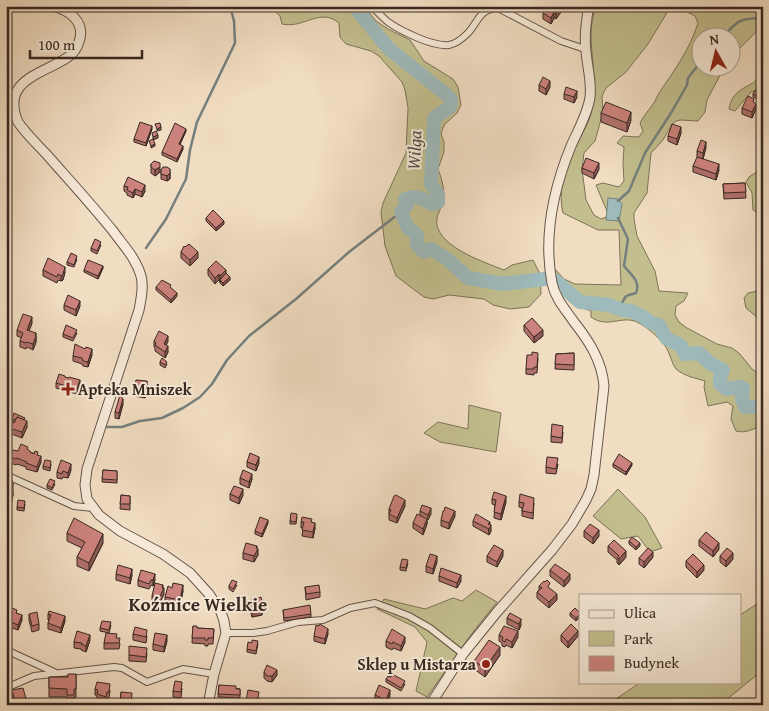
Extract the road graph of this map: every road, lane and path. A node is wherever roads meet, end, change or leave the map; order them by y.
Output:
1 (51, 6) edge
2 (371, 6) edge
3 (589, 6) edge
4 (585, 49) junction
5 (6, 474) edge
6 (93, 508) junction
7 (226, 633) junction
8 (6, 650) edge
9 (463, 654) junction
10 (60, 673) junction
11 (214, 674) junction
12 (6, 688) edge
13 (208, 705) edge
14 (430, 705) edge

1 - 6 street
2 - 4 street
3 - 4 street
4 - 9 street
5 - 6 street
6 - 7 street
7 - 9 street
7 - 11 street
8 - 10 street
9 - 14 street
10 - 11 street
10 - 12 street
11 - 13 street

